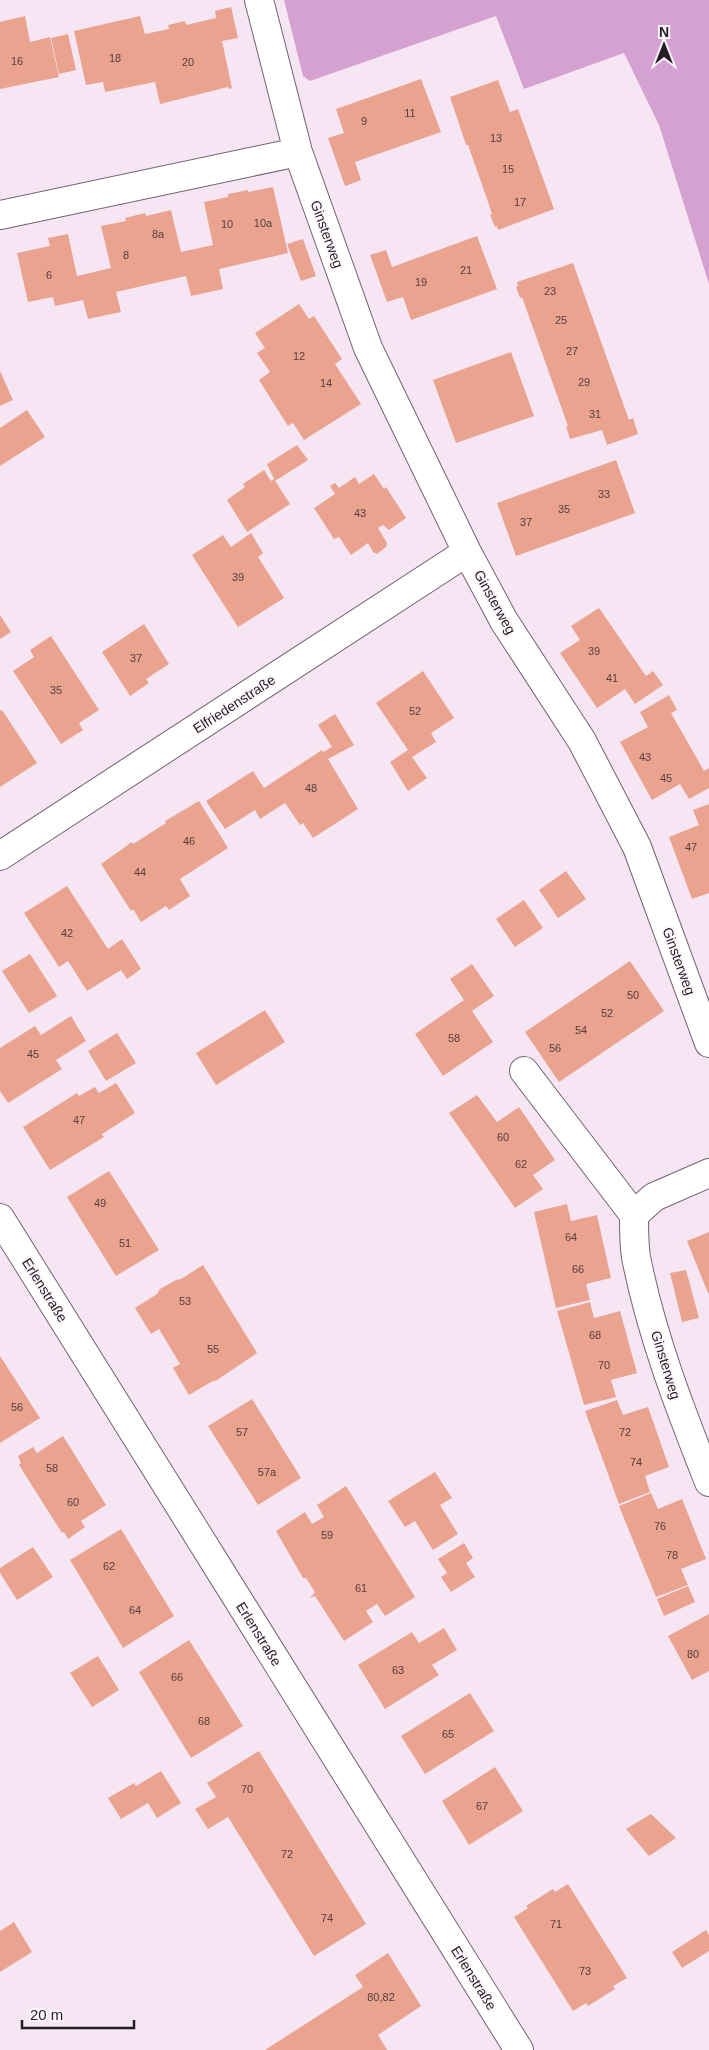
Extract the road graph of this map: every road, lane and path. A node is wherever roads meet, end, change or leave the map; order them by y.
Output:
1 (259, 0) edge
2 (298, 152) junction
3 (0, 215) edge
4 (467, 552) junction
5 (0, 856) edge
6 (709, 1043) edge
7 (524, 1071) dead end
8 (709, 1173) edge
9 (634, 1215) junction
10 (0, 1218) edge
11 (709, 1482) edge
12 (519, 2050) edge

1 - 2 street, Ginsterweg
2 - 3 street
2 - 4 street, Ginsterweg
4 - 5 street, Elfriedenstraße
4 - 6 street, Ginsterweg
7 - 9 street
8 - 9 street
9 - 11 street, Ginsterweg
10 - 12 street, Erlenstraße

